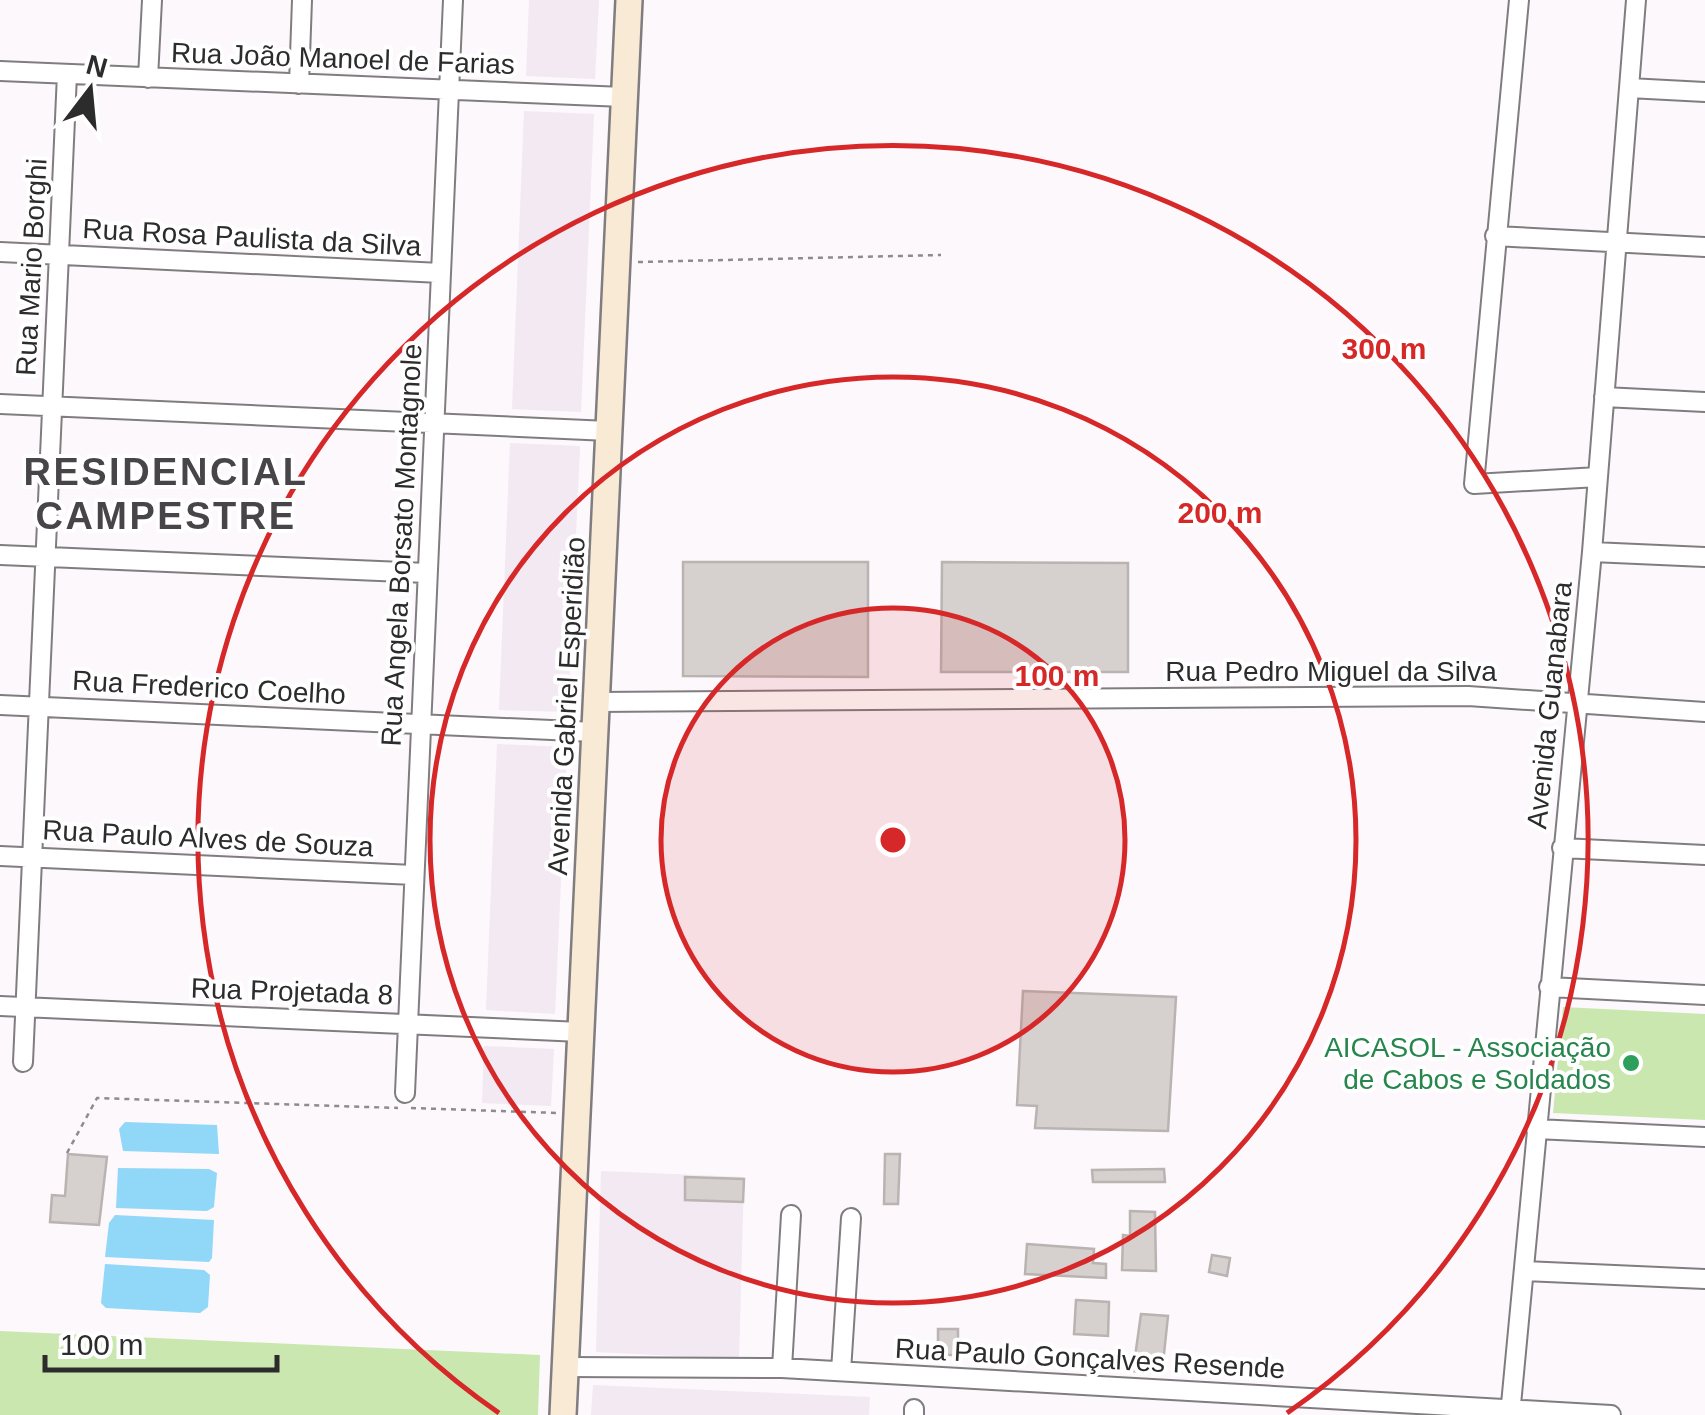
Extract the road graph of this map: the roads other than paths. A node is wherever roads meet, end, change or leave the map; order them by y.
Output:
1 (152, 0) edge
2 (302, 0) edge
3 (454, 0) edge
4 (629, 0) edge
5 (1518, 0) edge
6 (1636, 0) edge
7 (0, 71) edge
8 (67, 74) junction
9 (148, 78) junction
10 (298, 84) junction
11 (1629, 88) junction
12 (450, 91) junction
13 (1705, 92) edge
14 (624, 97) junction
15 (1495, 236) junction
16 (1617, 243) junction
17 (1705, 247) edge
18 (0, 252) edge
19 (60, 255) junction
20 (441, 273) junction
21 (1604, 397) junction
22 (1705, 402) edge
23 (0, 404) edge
24 (52, 406) junction
25 (434, 423) junction
26 (609, 431) junction
27 (1598, 477) junction
28 (1592, 552) junction
29 (0, 555) edge
30 (45, 557) junction
31 (1705, 557) edge
32 (427, 574) junction
33 (596, 702) junction
34 (0, 705) edge
35 (1575, 706) junction
36 (39, 707) junction
37 (1705, 712) edge
38 (421, 724) junction
39 (594, 732) junction
40 (1562, 848) junction
41 (1705, 854) edge
42 (0, 856) edge
43 (32, 857) junction
44 (414, 875) junction
45 (1549, 987) junction
46 (1705, 994) edge
47 (0, 1006) edge
48 (26, 1007) junction
49 (408, 1024) junction
50 (581, 1032) junction
51 (24, 1062) dead end
52 (405, 1093) dead end
53 (1536, 1128) junction
54 (1705, 1137) edge
55 (791, 1214) dead end
56 (851, 1218) dead end
57 (1524, 1271) junction
58 (1705, 1279) edge
59 (566, 1367) junction
60 (782, 1368) junction
61 (841, 1371) junction
62 (1510, 1413) edge
63 (563, 1415) edge
64 (1611, 1415) edge

1 - 9 street
2 - 10 street
3 - 12 street, Rua Angela Borsato Montagnole
4 - 14 main road, Avenida Gabriel Esperidião
5 - 15 street
6 - 11 street, Avenida Guanabara
7 - 8 street, Rua João Manoel de Farias
8 - 9 street, Rua João Manoel de Farias
8 - 19 street, Rua Mario Borghi
9 - 10 street, Rua João Manoel de Farias
10 - 12 street, Rua João Manoel de Farias
11 - 13 street
11 - 16 street, Avenida Guanabara
12 - 14 street, Rua João Manoel de Farias
12 - 20 street, Rua Angela Borsato Montagnole
14 - 26 main road, Avenida Gabriel Esperidião
15 - 16 street
15 - 27 street
16 - 17 street
16 - 21 street, Avenida Guanabara
18 - 19 street, Rua Rosa Paulista da Silva
19 - 20 street, Rua Rosa Paulista da Silva
19 - 24 street, Rua Mario Borghi
20 - 25 street, Rua Angela Borsato Montagnole
21 - 22 street
21 - 27 street, Avenida Guanabara
23 - 24 street
24 - 25 street
24 - 30 street, Rua Mario Borghi
25 - 26 street
25 - 32 street, Rua Angela Borsato Montagnole
26 - 33 main road, Avenida Gabriel Esperidião
27 - 28 street, Avenida Guanabara
28 - 31 street
28 - 35 street, Avenida Guanabara
29 - 30 street
30 - 32 street
30 - 36 street, Rua Mario Borghi
32 - 38 street, Rua Angela Borsato Montagnole
33 - 35 street, Rua Pedro Miguel da Silva
33 - 39 main road, Avenida Gabriel Esperidião
34 - 36 street, Rua Frederico Coelho
35 - 37 street, Rua Pedro Miguel da Silva
35 - 40 street, Avenida Guanabara
36 - 38 street, Rua Frederico Coelho
36 - 43 street, Rua Mario Borghi
38 - 39 street, Rua Frederico Coelho
38 - 44 street, Rua Angela Borsato Montagnole
39 - 50 main road, Avenida Gabriel Esperidião
40 - 41 street
40 - 45 street, Avenida Guanabara
42 - 43 street, Rua Paulo Alves de Souza
43 - 44 street, Rua Paulo Alves de Souza
43 - 48 street, Rua Mario Borghi
44 - 49 street, Rua Angela Borsato Montagnole
45 - 46 street
45 - 53 street, Avenida Guanabara
47 - 48 street, Rua Projetada 8
48 - 49 street, Rua Projetada 8
48 - 51 street, Rua Mario Borghi
49 - 50 street, Rua Projetada 8
49 - 52 street, Rua Angela Borsato Montagnole
50 - 59 main road, Avenida Gabriel Esperidião
53 - 54 street
53 - 57 street, Avenida Guanabara
55 - 60 street
56 - 61 street
57 - 58 street
57 - 62 street, Avenida Guanabara
59 - 60 street, Rua Paulo Gonçalves Resende
59 - 63 main road, Avenida Gabriel Esperidião
60 - 61 street, Rua Paulo Gonçalves Resende
61 - 62 street, Rua Paulo Gonçalves Resende
62 - 64 street, Rua Paulo Gonçalves Resende

